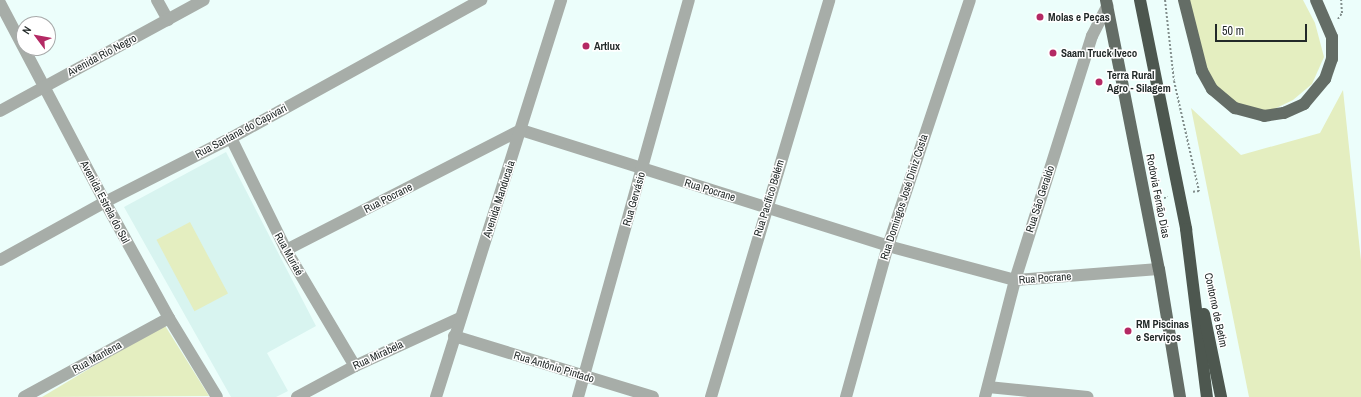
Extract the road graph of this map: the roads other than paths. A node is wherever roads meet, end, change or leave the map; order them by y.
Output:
1 (157, 0) edge
2 (204, 0) edge
3 (481, 0) edge
4 (561, 0) edge
5 (689, 0) edge
6 (829, 0) edge
7 (970, 0) edge
8 (1140, 0) edge
9 (1184, 0) edge
10 (1316, 0) edge
11 (1106, 3) edge
12 (0, 4) edge
13 (168, 20) junction
14 (44, 86) junction
15 (0, 111) edge
16 (522, 130) junction
17 (231, 138) junction
18 (643, 169) junction
19 (104, 202) junction
20 (766, 207) junction
21 (1186, 228) junction
22 (888, 246) junction
23 (286, 250) junction
24 (0, 260) edge
25 (1159, 269) junction
26 (1015, 280) junction
27 (168, 318) junction
28 (460, 318) junction
29 (454, 336) junction
30 (355, 366) junction
31 (584, 376) junction
32 (987, 392) edge
33 (24, 397) edge
34 (217, 397) edge
35 (297, 397) edge
36 (436, 397) edge
37 (578, 397) edge
38 (653, 397) edge
39 (711, 397) edge
40 (846, 397) edge
41 (1088, 397) edge
42 (1180, 397) edge
43 (1207, 397) edge
44 (1221, 397) edge

1 - 13 street
2 - 13 street, Avenida Rio Negro
3 - 17 street, Rua Santana do Capivari
4 - 16 street, Avenida Manducaia
5 - 18 street, Rua Gervásio
6 - 20 street, Rua Pacífico Belém
7 - 22 street, Rua Domingos José Diniz Costa
8 - 21 highway, Rodovia Fernão Dias
9 - 10 main road
11 - 25 main road, Rodovia Fernão Dias
11 - 26 street, Rua São Geraldo
12 - 14 street, Avenida Estrela do Sul
13 - 14 street, Avenida Rio Negro
14 - 15 street, Avenida Rio Negro
14 - 19 street, Avenida Estrela do Sul
16 - 18 street, Rua Pocrane
16 - 23 street, Rua Pocrane
16 - 28 street, Avenida Manducaia
17 - 19 street, Rua Santana do Capivari
17 - 23 street, Rua Muriaé
18 - 20 street, Rua Pocrane
18 - 31 street, Rua Gervásio
19 - 24 street, Rua Santana do Capivari
19 - 27 street, Avenida Estrela do Sul
20 - 22 street, Rua Pocrane
20 - 39 street, Rua Pacífico Belém
21 - 43 highway, Rodovia Fernão Dias
21 - 44 highway, Contorno de Betim
22 - 26 street, Rua Pocrane
22 - 40 street, Rua Domingos José Diniz Costa
23 - 30 street, Rua Muriaé
25 - 26 street, Rua Pocrane
25 - 42 main road, Rodovia Fernão Dias
26 - 32 street, Rua São Geraldo
27 - 33 street, Rua Mantena
27 - 34 street, Avenida Estrela do Sul
28 - 29 street, Avenida Manducaia
28 - 30 street, Rua Mirabela
29 - 31 street, Rua Antônio Pintado
29 - 36 street, Avenida Manducaia
30 - 35 street, Rua Mirabela
31 - 37 street, Rua Gervásio
31 - 38 street, Rua Antônio Pintado
32 - 41 street

